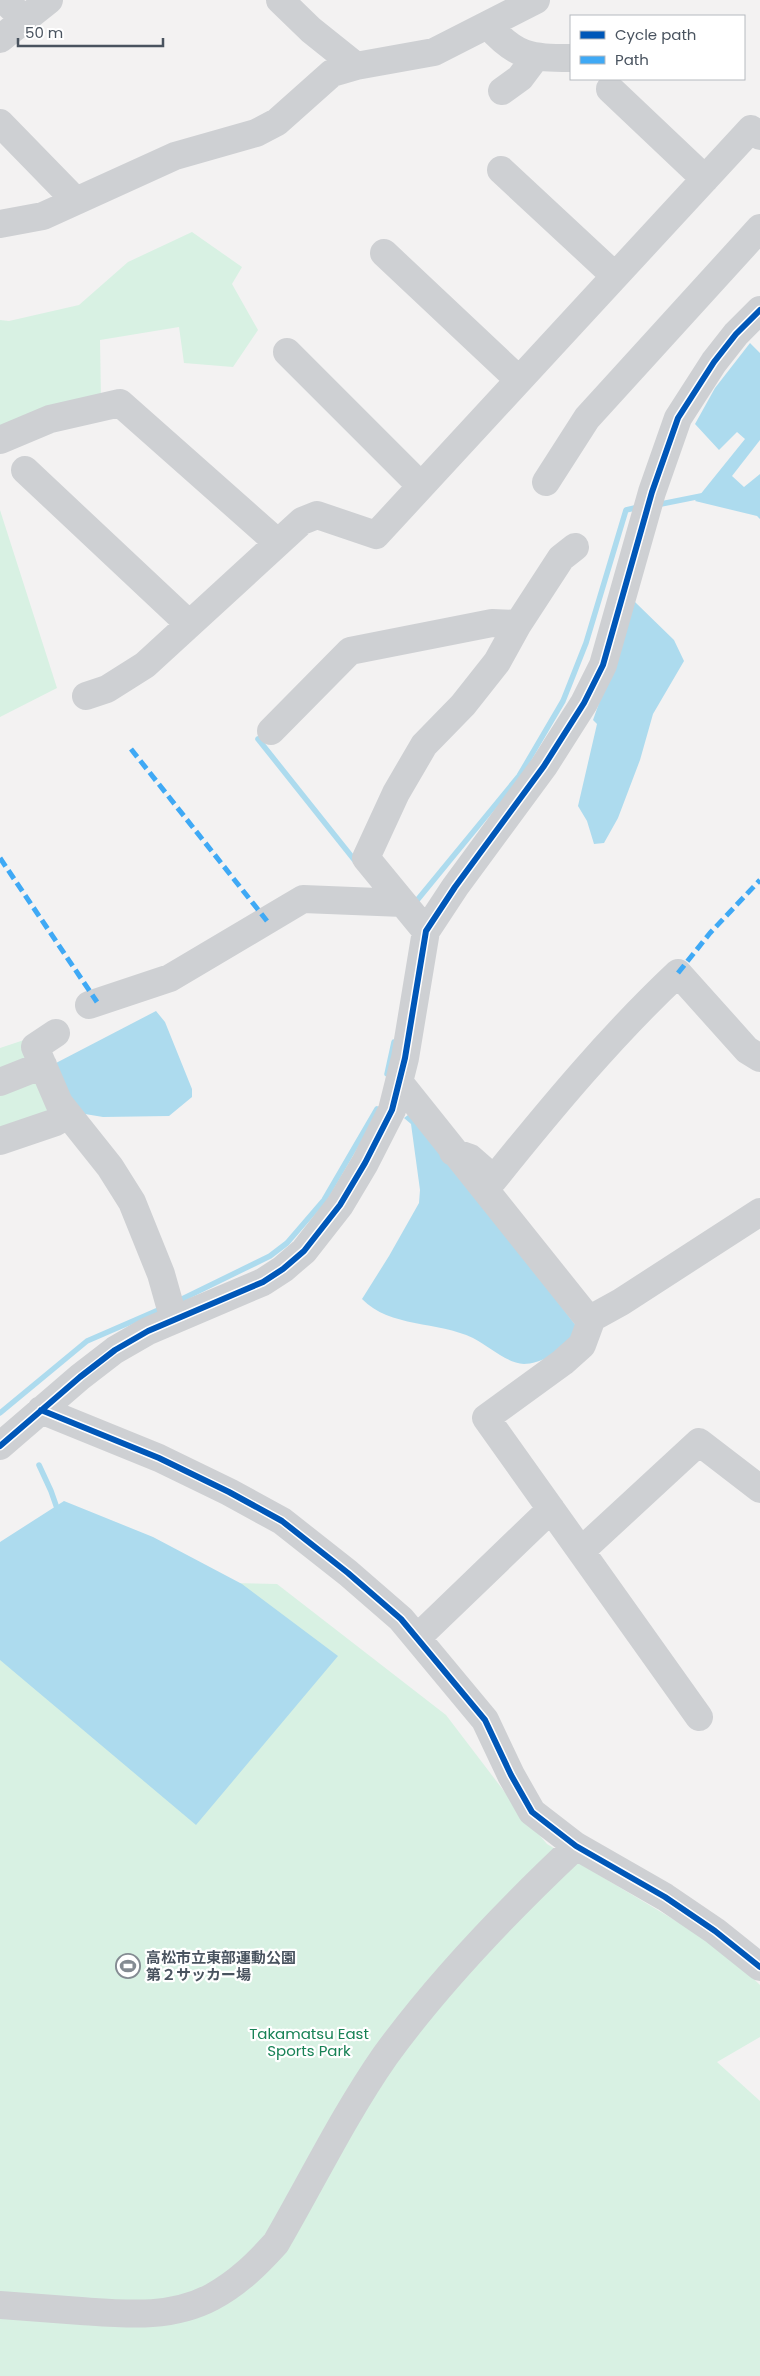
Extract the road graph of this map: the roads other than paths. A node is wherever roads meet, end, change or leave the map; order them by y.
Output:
1 (4, 0) edge
2 (49, 0) edge
3 (280, 0) edge
4 (536, 0) edge
5 (25, 20) junction
6 (488, 25) junction
7 (0, 40) edge
8 (535, 58) junction
9 (570, 58) edge
10 (356, 66) junction
11 (610, 89) dead end
12 (502, 91) dead end
13 (0, 123) edge
14 (760, 136) edge
15 (501, 170) dead end
16 (705, 179) junction
17 (76, 201) junction
18 (0, 224) edge
19 (760, 228) edge
20 (384, 253) dead end
21 (616, 276) junction
22 (760, 310) edge
23 (287, 352) dead end
24 (519, 380) junction
25 (0, 440) edge
26 (25, 470) dead end
27 (546, 482) dead end
28 (421, 486) junction
29 (278, 543) junction
30 (575, 547) dead end
31 (189, 624) junction
32 (518, 624) junction
33 (86, 696) dead end
34 (271, 731) dead end
35 (403, 903) junction
36 (426, 931) junction
37 (89, 1005) dead end
38 (56, 1033) dead end
39 (760, 1058) edge
40 (42, 1065) junction
41 (0, 1082) edge
42 (399, 1082) junction
43 (64, 1111) junction
44 (0, 1141) edge
45 (454, 1152) junction
46 (760, 1212) edge
47 (592, 1318) junction
48 (174, 1320) junction
49 (41, 1410) junction
50 (0, 1446) edge
51 (760, 1489) edge
52 (551, 1509) junction
53 (581, 1551) junction
54 (417, 1638) junction
55 (699, 1717) dead end
56 (576, 1846) junction
57 (760, 1967) edge
58 (0, 2306) edge

1 - 5 street
2 - 5 street
3 - 10 street
4 - 6 street
5 - 7 street
6 - 8 street
6 - 10 street
8 - 9 street
8 - 12 street
10 - 17 street
11 - 16 street
13 - 17 street
14 - 16 street
15 - 21 street
16 - 21 street
17 - 18 street
19 - 27 street
20 - 24 street
21 - 24 street
22 - 36 street
23 - 28 street
24 - 28 street
25 - 29 street
26 - 31 street
28 - 29 street
29 - 31 street
30 - 32 street
31 - 33 street
32 - 34 street
32 - 35 street
35 - 36 street
35 - 37 street
36 - 42 street
38 - 40 street
39 - 45 street
40 - 41 street
40 - 43 street
42 - 45 street
42 - 48 street
43 - 44 street
43 - 48 street
45 - 47 street
46 - 47 street
47 - 52 street
48 - 49 street
49 - 50 street
49 - 54 street
51 - 53 street
52 - 53 street
52 - 54 street
53 - 55 street
54 - 56 street
56 - 57 street
56 - 58 street

